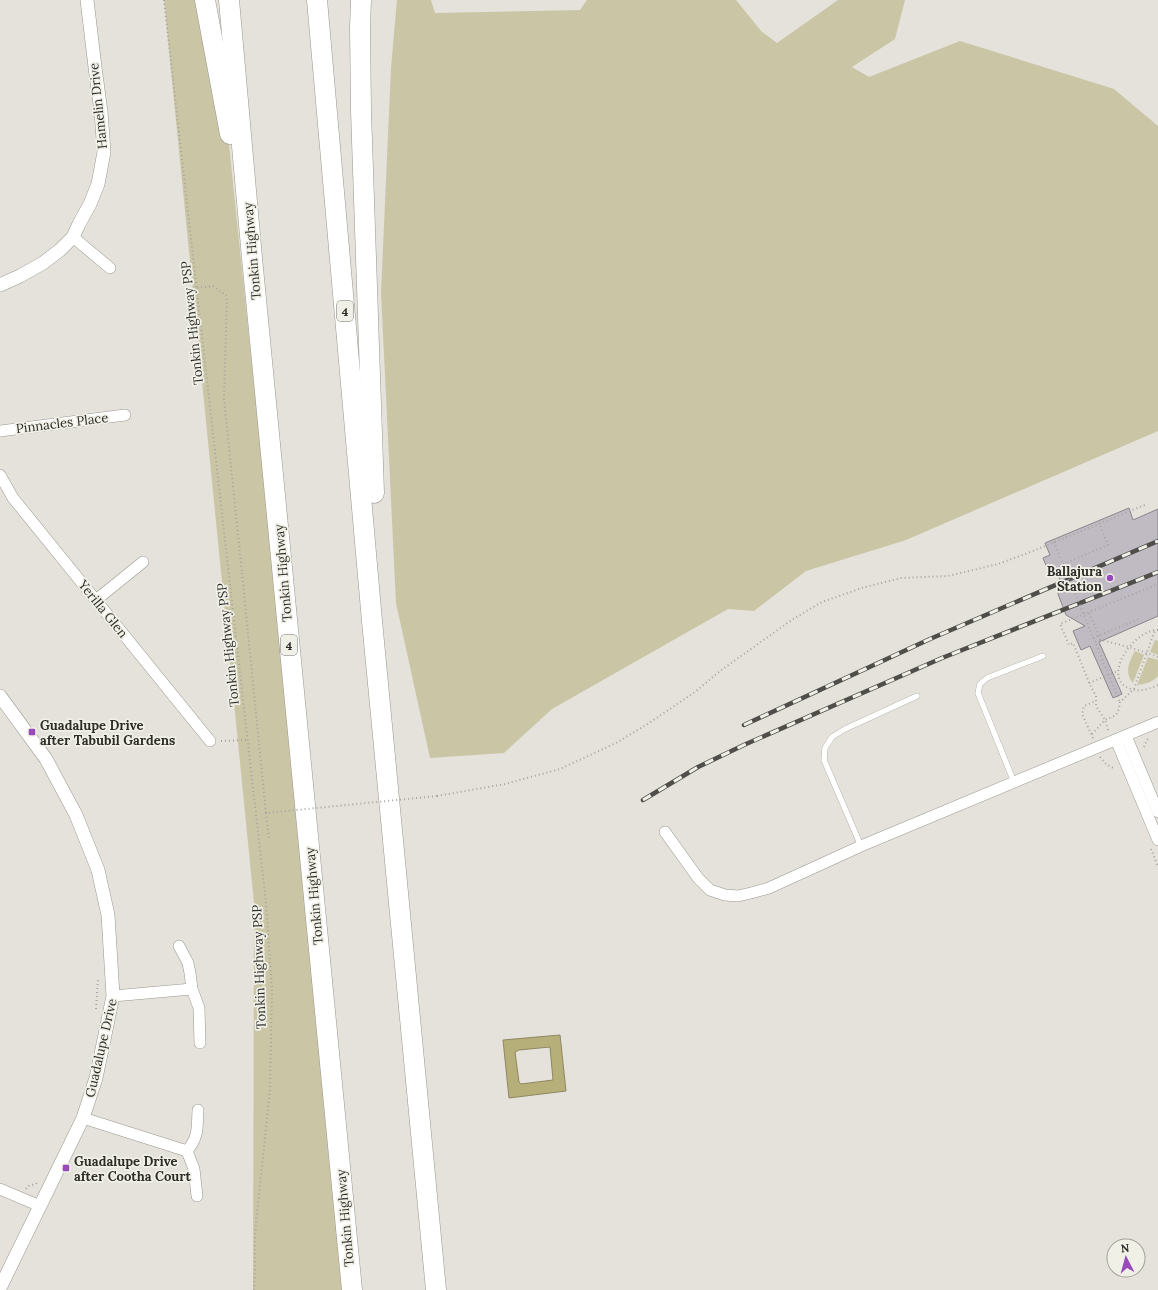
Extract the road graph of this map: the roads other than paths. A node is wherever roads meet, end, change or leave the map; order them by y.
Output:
1 (87, 0) edge
2 (205, 0) edge
3 (229, 0) edge
4 (317, 0) edge
5 (361, 0) edge
6 (73, 237) junction
7 (252, 258) junction
8 (110, 268) dead end
9 (0, 285) edge
10 (125, 415) dead end
11 (0, 431) edge
12 (0, 475) edge
13 (143, 562) dead end
14 (96, 600) junction
15 (372, 621) junction
16 (1044, 656) dead end
17 (0, 696) edge
18 (917, 696) dead end
19 (1158, 722) edge
20 (1121, 738) junction
21 (210, 741) road end
22 (1014, 782) junction
23 (1158, 812) edge
24 (665, 832) dead end
25 (1154, 843) edge
26 (861, 846) junction
27 (179, 946) dead end
28 (192, 989) junction
29 (113, 996) junction
30 (200, 1043) dead end
31 (198, 1110) dead end
32 (83, 1118) junction
33 (187, 1151) junction
34 (0, 1189) edge
35 (197, 1196) dead end
36 (40, 1206) junction
37 (0, 1288) edge
38 (352, 1290) edge
39 (436, 1290) edge

1 - 6 street, Hamelin Drive
2 - 7 highway
3 - 7 highway, Tonkin Highway / 4
4 - 15 highway, 4
5 - 15 highway
6 - 8 street
6 - 9 street, Hamelin Drive
7 - 38 highway, Tonkin Highway / 4
10 - 11 street, Pinnacles Place
12 - 14 street, Yerilla Glen
13 - 14 street
14 - 21 street, Yerilla Glen
15 - 39 highway, 4
16 - 22 lane
17 - 29 street, Guadalupe Drive
18 - 26 lane
19 - 20 street
20 - 22 street
20 - 23 street
20 - 25 street
22 - 26 street
24 - 26 street
27 - 28 street
28 - 29 street
28 - 30 street
29 - 32 street, Guadalupe Drive
31 - 33 street
32 - 33 street
32 - 36 street, Guadalupe Drive
33 - 35 street
34 - 36 street
36 - 37 street, Guadalupe Drive

